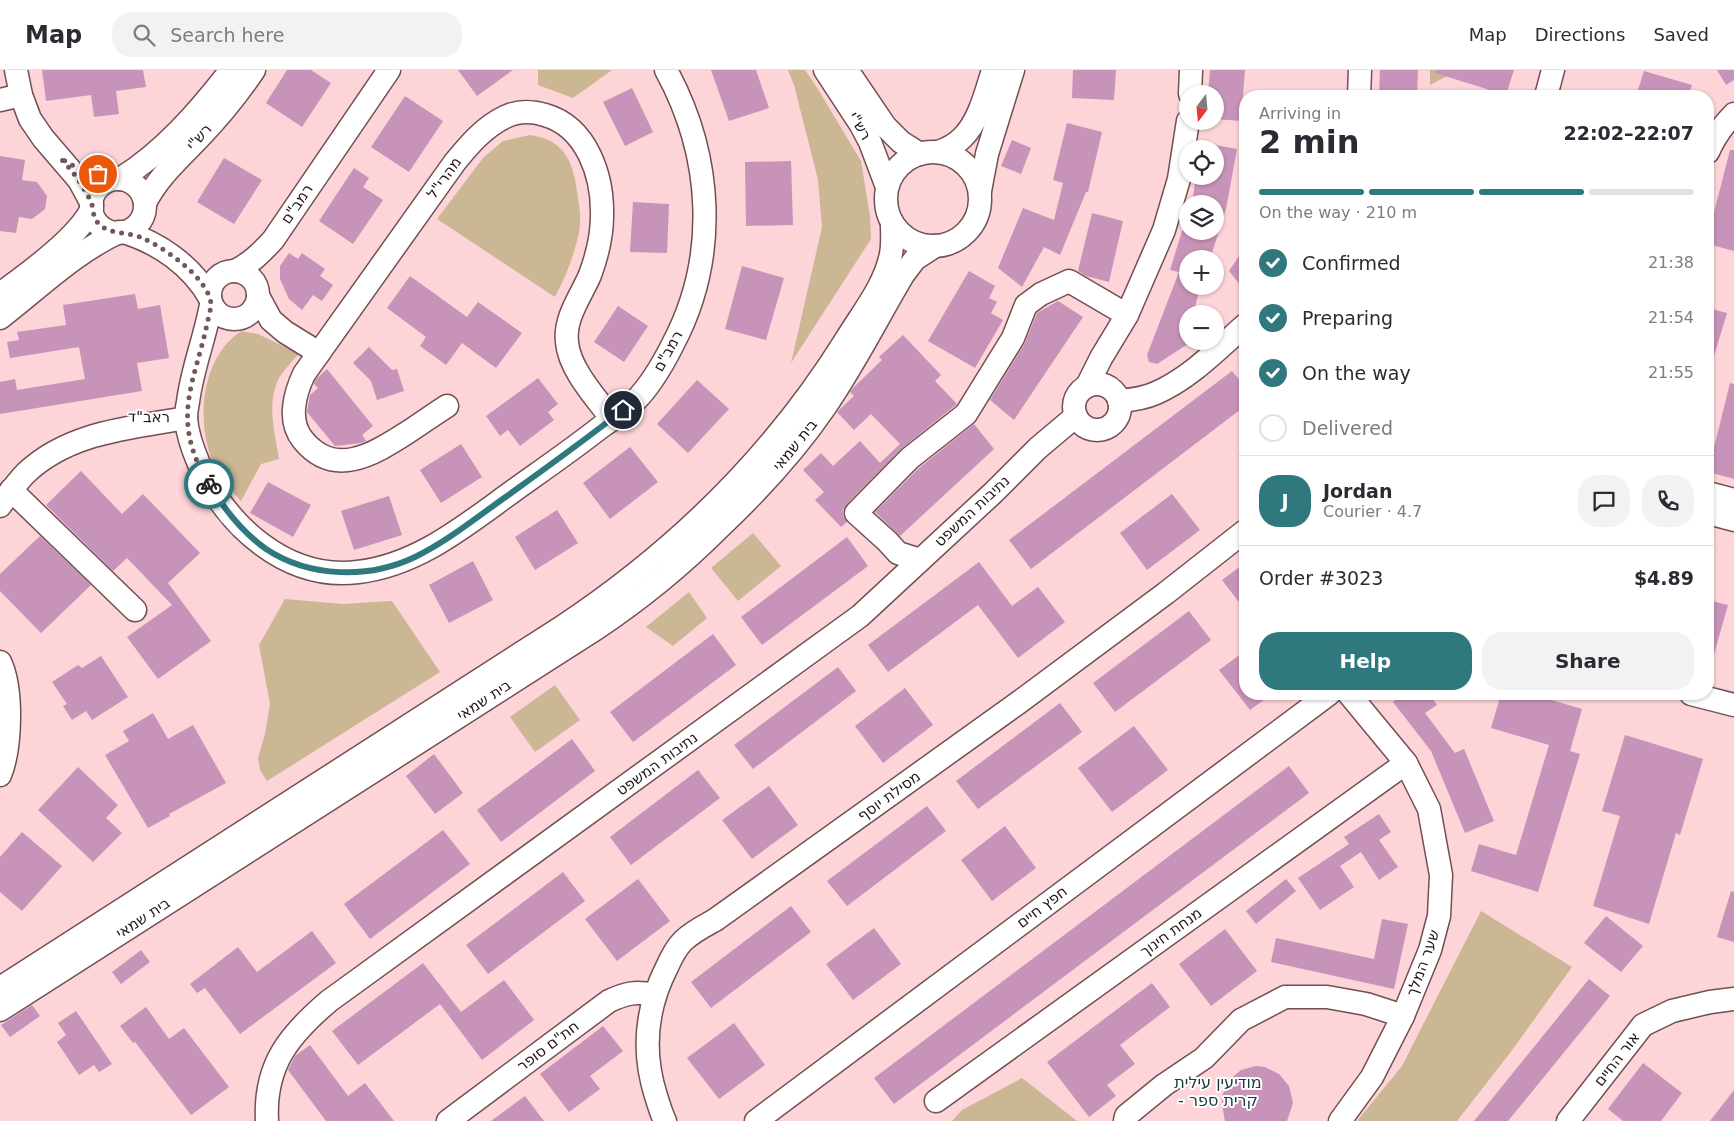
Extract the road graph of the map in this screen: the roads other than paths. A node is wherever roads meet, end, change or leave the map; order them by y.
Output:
1 (16, 70) edge
2 (231, 70) edge
3 (254, 70) edge
4 (389, 70) edge
5 (666, 70) edge
6 (825, 70) edge
7 (847, 70) edge
8 (1013, 70) edge
9 (1190, 70) edge
10 (1360, 70) edge
11 (1553, 70) edge
12 (990, 80) edge
13 (1190, 85) edge
14 (1359, 90) edge
15 (1548, 90) edge
16 (10, 98) edge
17 (1734, 114) edge
18 (1187, 130) edge
19 (1714, 139) edge
20 (929, 153) junction
21 (60, 158) junction
22 (118, 179) junction
23 (887, 187) junction
24 (980, 191) junction
25 (92, 206) junction
26 (144, 207) junction
27 (892, 224) junction
28 (121, 232) junction
29 (273, 240) junction
30 (935, 246) junction
31 (231, 272) junction
32 (258, 293) junction
33 (0, 294) edge
34 (880, 298) junction
35 (210, 301) junction
36 (1127, 315) junction
37 (0, 318) edge
38 (236, 319) junction
39 (1239, 330) edge
40 (286, 332) junction
41 (201, 349) junction
42 (319, 353) junction
43 (1087, 386) junction
44 (1119, 402) junction
45 (447, 406) dead end
46 (1076, 416) junction
47 (186, 418) junction
48 (612, 419) junction
49 (4, 494) edge
50 (1714, 495) edge
51 (1734, 500) edge
52 (1714, 515) edge
53 (1734, 520) edge
54 (1239, 536) edge
55 (920, 560) junction
56 (135, 610) dead end
57 (0, 662) edge
58 (1714, 685) edge
59 (1734, 690) edge
60 (1321, 700) edge
61 (1354, 700) edge
62 (1714, 700) edge
63 (1734, 705) edge
64 (1406, 763) junction
65 (0, 775) edge
66 (0, 988) edge
67 (655, 995) junction
68 (1734, 999) edge
69 (0, 1010) edge
70 (1403, 1016) junction
71 (936, 1101) dead end
72 (267, 1121) edge
73 (448, 1121) edge
74 (665, 1121) edge
75 (756, 1121) edge
76 (1125, 1121) edge
77 (1340, 1121) edge
78 (1568, 1121) edge

1 - 16 street
2 - 22 street, רש"י
3 - 26 street, רש"י
4 - 29 street, רמב"ם
5 - 48 street, רמב"ם
6 - 23 street, רש"י
7 - 20 street, רש"י
8 - 24 street
9 - 13 street
10 - 14 street
11 - 15 street
12 - 20 street
16 - 21 street
17 - 19 street
18 - 36 street
20 - 23 street
20 - 24 street
21 - 22 street
21 - 25 street
22 - 25 street
22 - 26 street
23 - 27 street
24 - 30 street
25 - 28 street
25 - 33 street
26 - 28 street
26 - 31 street
27 - 30 street
27 - 34 street
28 - 35 street
28 - 37 street
29 - 31 street
29 - 32 street
30 - 34 street
31 - 32 street
31 - 35 street
32 - 38 street
32 - 40 street
34 - 66 street, בית שמאי
34 - 69 street, בית שמאי
35 - 38 street
35 - 41 street
36 - 43 street
36 - 55 street
38 - 40 street
38 - 41 street
39 - 44 street
40 - 42 street
41 - 47 street, רמב"ם
42 - 45 street, מהרי"ל
42 - 48 street, מהרי"ל
43 - 44 street
43 - 46 street
44 - 46 street
46 - 55 street, נתיבות המשפט
47 - 48 street, רמב"ם
47 - 49 street, ראב"ד
49 - 56 street, ראב"ד
50 - 51 street
52 - 53 street
54 - 67 street, מסילת יוסף
55 - 72 street, נתיבות המשפט
57 - 65 street
58 - 59 street
60 - 75 street, חפץ חיים
61 - 64 street, שער המלך
62 - 63 street
64 - 70 street, שער המלך
64 - 71 street, מנחת חינוך
67 - 73 street, חת"ם סופר
67 - 74 street, מסילת יוסף
68 - 78 street, אור החיים
70 - 76 street
70 - 77 street, שער המלך

